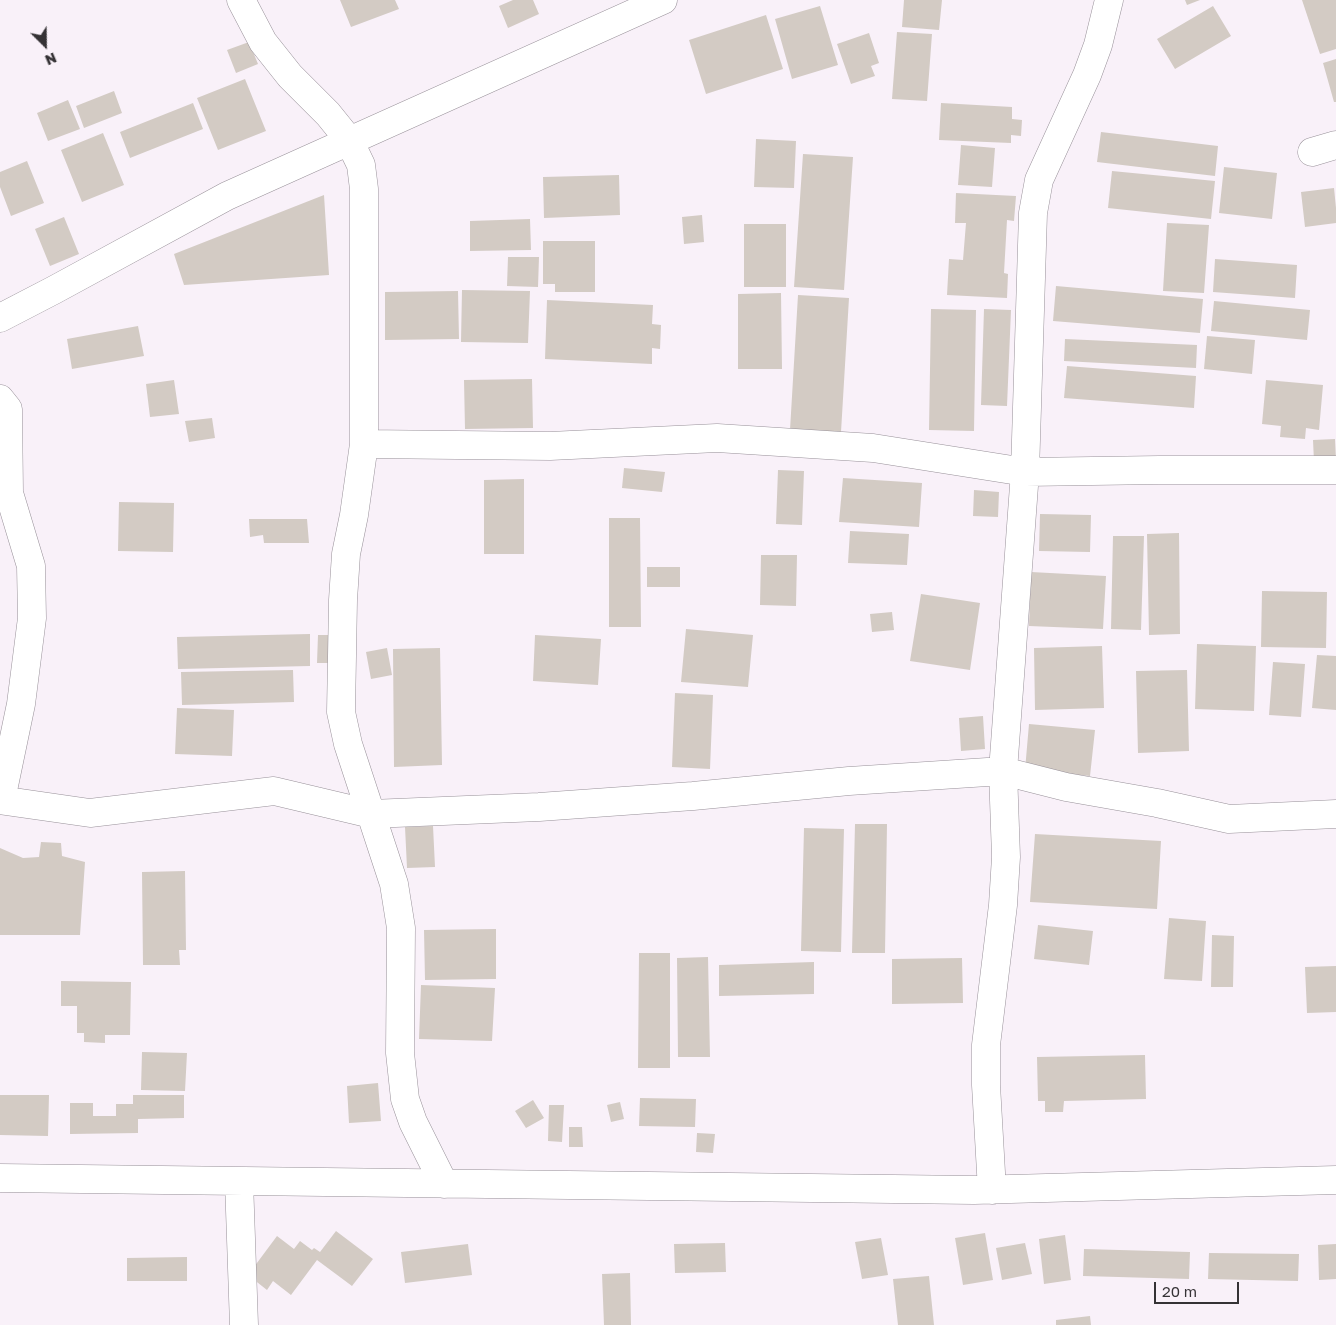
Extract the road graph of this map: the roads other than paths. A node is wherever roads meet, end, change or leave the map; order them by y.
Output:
1 (242, 0) edge
2 (663, 0) edge
3 (1109, 0) edge
4 (349, 140) junction
5 (0, 318) edge
6 (0, 399) edge
7 (364, 444) junction
8 (1336, 470) edge
9 (1025, 472) junction
10 (1003, 771) junction
11 (0, 800) edge
12 (371, 814) junction
13 (1336, 814) edge
14 (0, 1178) edge
15 (1336, 1180) edge
16 (239, 1181) junction
17 (444, 1184) junction
18 (992, 1190) junction
19 (244, 1325) edge

1 - 4 street
2 - 4 street
3 - 9 street
4 - 5 street
4 - 7 street
6 - 11 street
7 - 9 street
7 - 12 street
8 - 9 street
9 - 10 street
10 - 12 street
10 - 13 street
10 - 18 street
11 - 12 street
12 - 17 street
14 - 16 street
15 - 18 street
16 - 17 street
16 - 19 street
17 - 18 street

